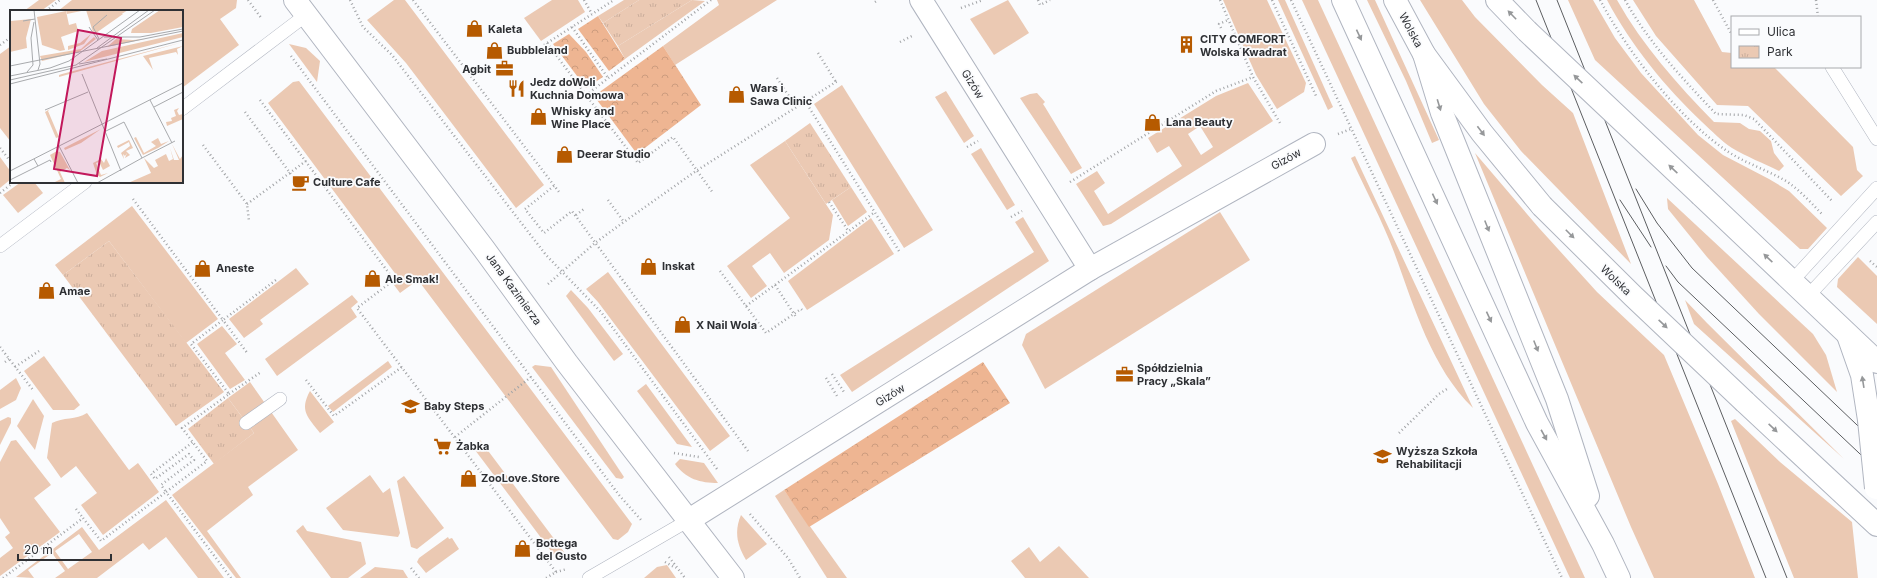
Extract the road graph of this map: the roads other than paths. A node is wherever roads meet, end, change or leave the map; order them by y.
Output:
1 (921, 0) edge
2 (1343, 0) edge
3 (1395, 0) edge
4 (1497, 0) edge
5 (300, 7) edge
6 (1424, 54) junction
7 (1833, 68) edge
8 (183, 107) edge
9 (1877, 139) edge
10 (1314, 144) dead end
11 (84, 183) edge
12 (1877, 188) edge
13 (1877, 222) edge
14 (0, 246) edge
15 (1090, 269) junction
16 (1792, 281) junction
17 (1808, 296) junction
18 (1847, 333) junction
19 (1877, 362) edge
20 (280, 399) dead end
21 (246, 423) dead end
22 (1877, 492) edge
23 (689, 520) junction
24 (1877, 525) edge
25 (1603, 544) junction
26 (596, 576) edge
27 (733, 578) edge
28 (1619, 578) edge

1 - 15 main road, Gizów
2 -> 25 main road
3 - 6 main road, Wolska
16 -> 4 main road, bridge
5 - 8 lane
5 - 23 main road, Jana Kazimierza
6 -> 24 main road, Wolska, bridge
6 -> 25 main road
7 - 9 lane
10 - 15 main road, Gizów
11 - 14 lane
12 - 16 lane
13 - 17 lane
15 - 23 main road, Gizów
16 - 17 main road
17 - 18 main road
18 - 19 main road
22 -> 18 main road, bridge
20 - 21 lane
23 - 26 lane
23 - 27 main road, Jana Kazimierza
25 - 28 main road

